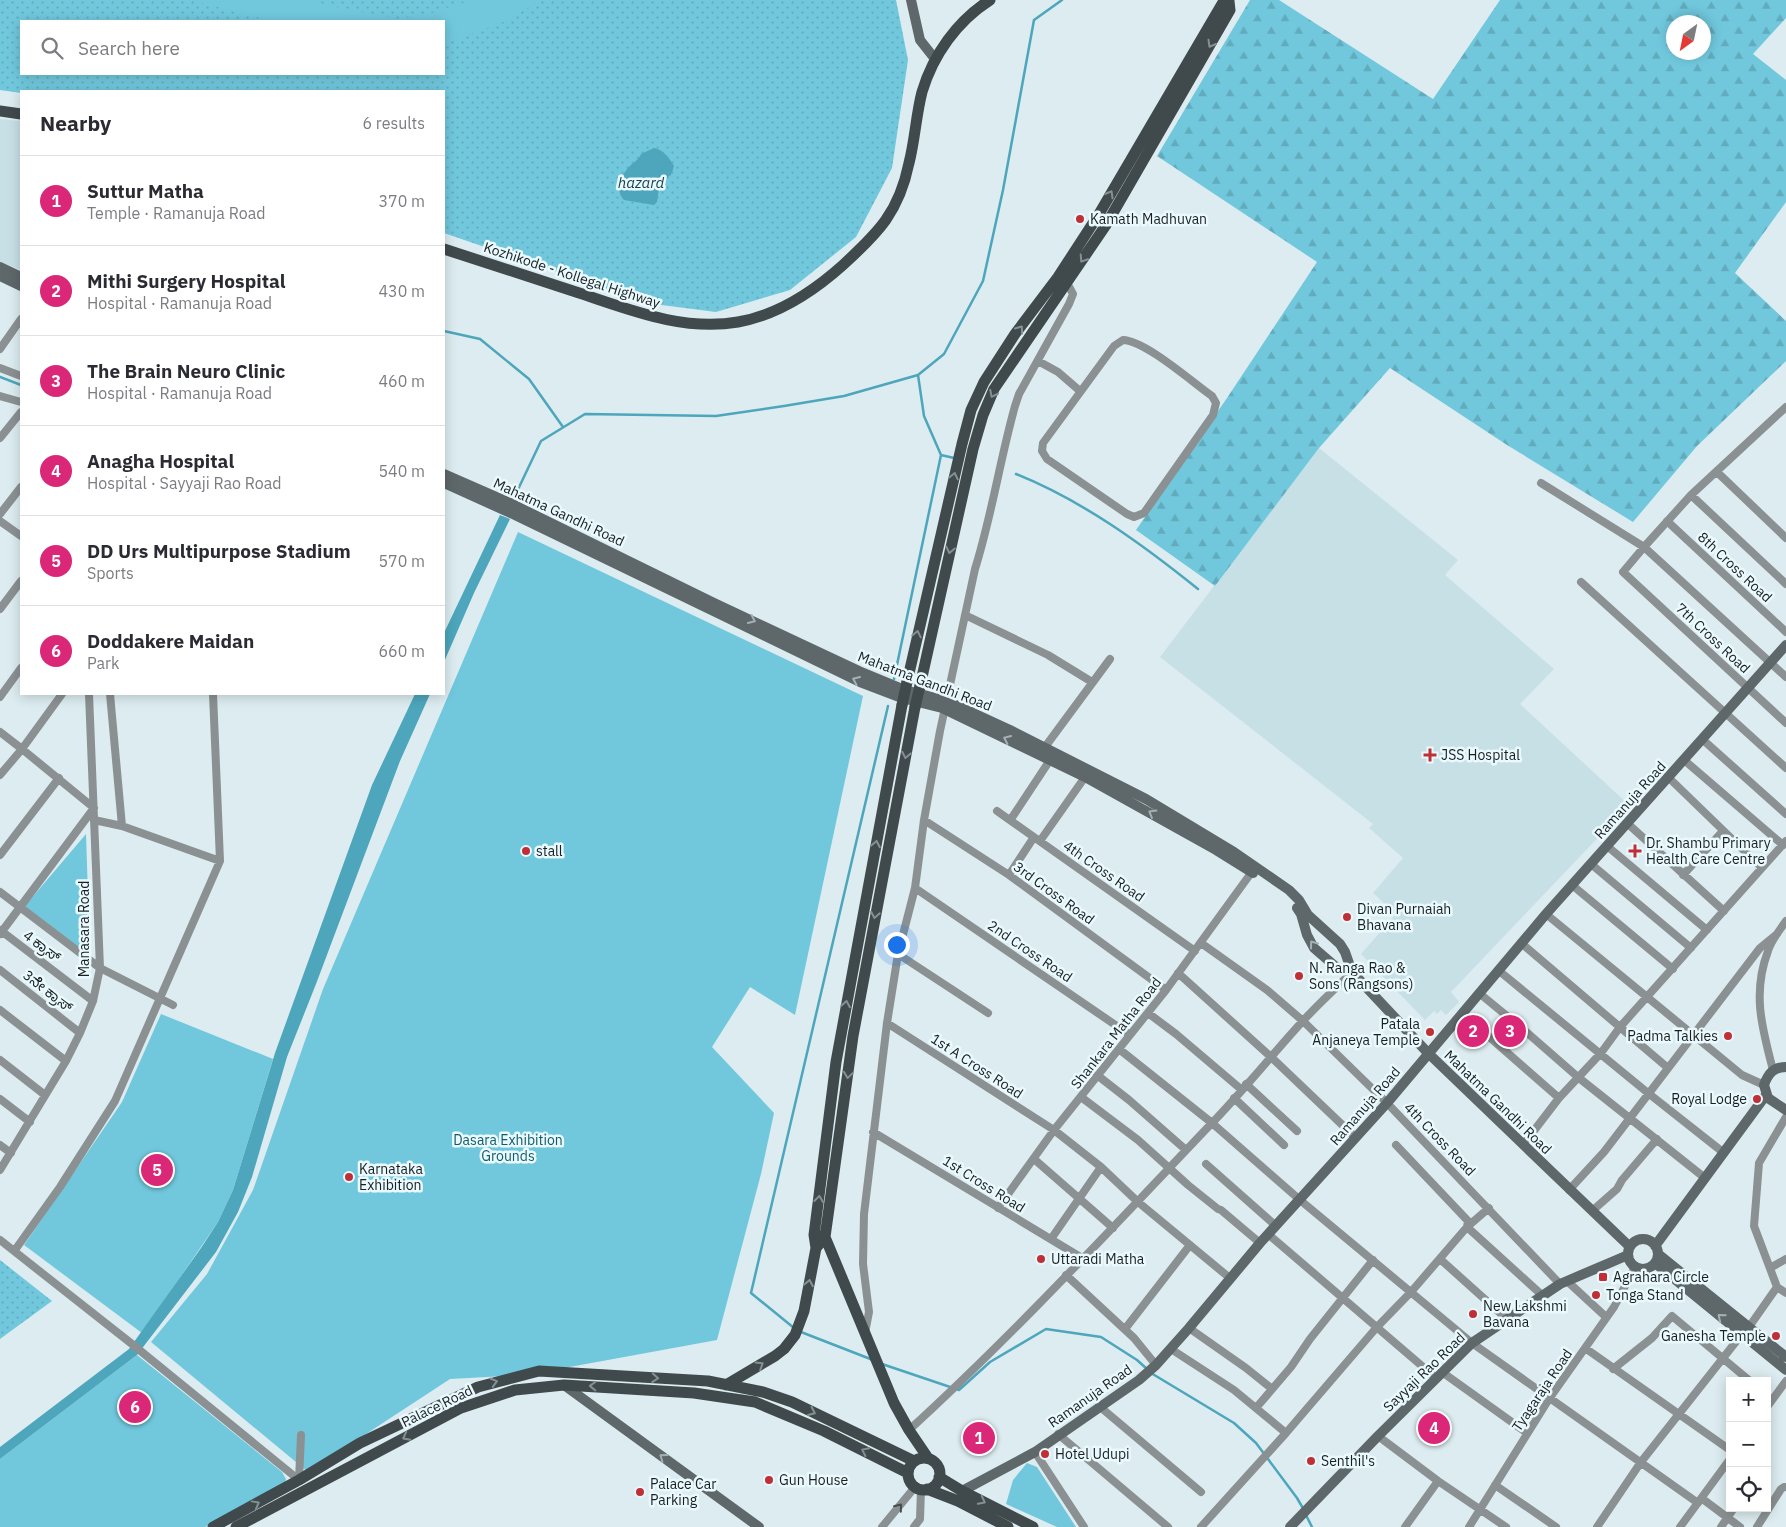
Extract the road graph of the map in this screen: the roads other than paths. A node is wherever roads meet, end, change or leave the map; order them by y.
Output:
1 (911, 0) edge
2 (990, 0) edge
3 (1229, 0) edge
4 (935, 59) junction
5 (0, 111) edge
6 (20, 114) edge
7 (445, 249) edge
8 (0, 267) edge
9 (0, 276) edge
10 (20, 277) edge
11 (1067, 283) junction
12 (20, 286) edge
13 (20, 320) edge
14 (0, 349) edge
15 (1038, 360) junction
16 (0, 368) edge
17 (20, 376) edge
18 (1080, 391) junction
19 (0, 396) edge
20 (20, 402) edge
21 (1786, 407) edge
22 (20, 413) edge
23 (0, 438) edge
24 (1717, 472) junction
25 (445, 475) edge
26 (445, 483) edge
27 (1541, 483) dead end
28 (20, 488) edge
29 (1691, 495) junction
30 (506, 506) junction
31 (0, 514) edge
32 (0, 521) edge
33 (1667, 521) junction
34 (20, 535) edge
35 (1786, 538) edge
36 (1644, 546) junction
37 (20, 582) edge
38 (1581, 582) dead end
39 (1786, 584) edge
40 (0, 609) edge
41 (965, 615) junction
42 (1786, 632) edge
43 (1786, 646) edge
44 (1110, 659) dead end
45 (1771, 663) junction
46 (20, 669) edge
47 (1786, 677) edge
48 (1092, 682) junction
49 (1748, 688) junction
50 (61, 695) edge
51 (89, 695) edge
52 (110, 695) edge
53 (213, 695) edge
54 (0, 697) edge
55 (946, 705) junction
56 (1725, 714) junction
57 (1786, 723) edge
58 (0, 732) edge
59 (1702, 739) junction
60 (1045, 747) junction
61 (22, 749) junction
62 (1050, 760) junction
63 (1684, 760) junction
64 (1786, 768) edge
65 (0, 775) edge
66 (1085, 776) junction
67 (1668, 777) junction
68 (59, 778) junction
69 (94, 808) junction
70 (998, 811) dead end
71 (1786, 814) edge
72 (1011, 819) junction
73 (94, 820) junction
74 (924, 820) junction
75 (1627, 823) junction
76 (122, 826) junction
77 (1723, 831) junction
78 (1037, 839) junction
79 (1784, 843) edge
80 (1607, 846) junction
81 (0, 855) edge
82 (220, 861) junction
83 (1591, 864) junction
84 (1762, 868) junction
85 (1254, 870) junction
86 (1683, 874) junction
87 (1009, 875) junction
88 (1572, 885) junction
89 (915, 888) junction
90 (0, 892) edge
91 (20, 908) junction
92 (1724, 911) junction
93 (1546, 914) junction
94 (1786, 921) edge
95 (1707, 930) junction
96 (1, 932) edge
97 (1777, 934) junction
98 (1201, 943) junction
99 (1521, 943) junction
100 (1691, 948) junction
101 (1195, 951) junction
102 (898, 954) junction
103 (100, 968) junction
104 (1673, 969) junction
105 (0, 970) edge
106 (1498, 970) junction
107 (1352, 972) junction
108 (1178, 973) junction
109 (1166, 990) junction
110 (1479, 993) junction
111 (1647, 998) junction
112 (160, 999) junction
113 (94, 1001) junction
114 (173, 1005) dead end
115 (0, 1010) edge
116 (1462, 1012) junction
117 (988, 1013) dead end
118 (1148, 1013) junction
119 (1303, 1021) junction
120 (887, 1023) junction
121 (1620, 1027) junction
122 (80, 1033) junction
123 (1130, 1035) junction
124 (1694, 1036) junction
125 (1119, 1049) junction
126 (1601, 1053) junction
127 (1428, 1054) junction
128 (1271, 1057) junction
129 (1786, 1058) edge
130 (0, 1060) edge
131 (66, 1061) junction
132 (1668, 1068) junction
133 (1779, 1068) edge
134 (1097, 1075) junction
135 (1579, 1078) junction
136 (1244, 1087) junction
137 (1765, 1090) junction
138 (1648, 1093) junction
139 (45, 1095) junction
140 (1081, 1097) junction
141 (1234, 1098) junction
142 (1559, 1098) junction
143 (0, 1099) edge
144 (1387, 1103) junction
145 (1786, 1110) edge
146 (1630, 1117) junction
147 (1786, 1117) edge
148 (30, 1122) junction
149 (1212, 1123) junction
150 (1780, 1127) junction
151 (1054, 1130) junction
152 (1297, 1131) dead end
153 (873, 1132) junction
154 (1786, 1134) edge
155 (1356, 1138) junction
156 (1657, 1139) junction
157 (1284, 1144) dead end
158 (0, 1145) edge
159 (1396, 1145) dead end
160 (1523, 1145) junction
161 (1186, 1150) junction
162 (11, 1153) junction
163 (1724, 1153) junction
164 (1034, 1159) junction
165 (1206, 1164) dead end
166 (1101, 1167) junction
167 (1169, 1167) junction
168 (0, 1170) edge
169 (1705, 1178) junction
170 (1569, 1190) junction
171 (1079, 1198) junction
172 (1300, 1200) junction
173 (1138, 1202) junction
174 (998, 1208) junction
175 (1489, 1208) junction
176 (1592, 1211) junction
177 (1276, 1226) junction
178 (1467, 1227) junction
179 (1113, 1228) junction
180 (1268, 1234) junction
181 (820, 1236) junction
182 (1050, 1239) junction
183 (0, 1240) edge
184 (1260, 1243) junction
185 (1190, 1245) junction
186 (15, 1250) junction
187 (1629, 1251) junction
188 (1656, 1254) junction
189 (1082, 1258) junction
190 (1440, 1259) junction
191 (1786, 1259) edge
192 (1373, 1260) junction
193 (1635, 1267) junction
194 (1770, 1268) junction
195 (1066, 1275) junction
196 (1231, 1279) junction
197 (1564, 1283) junction
198 (1777, 1287) junction
199 (1411, 1292) junction
200 (1786, 1293) edge
201 (1543, 1296) junction
202 (1342, 1300) junction
203 (1606, 1317) junction
204 (1508, 1320) junction
205 (1377, 1327) junction
206 (1189, 1328) junction
207 (1125, 1329) junction
208 (1746, 1330) junction
209 (865, 1333) junction
210 (1472, 1343) junction
211 (1585, 1348) junction
212 (1171, 1349) junction
213 (1786, 1357) edge
214 (1722, 1358) junction
215 (1156, 1365) junction
216 (1613, 1369) junction
217 (1786, 1370) edge
218 (1439, 1375) junction
219 (1745, 1377) edge
220 (1786, 1381) edge
221 (564, 1385) junction
222 (726, 1385) junction
223 (1272, 1389) junction
224 (1771, 1397) edge
225 (1549, 1399) junction
226 (1099, 1406) junction
227 (1256, 1408) junction
228 (1678, 1415) junction
229 (908, 1430) junction
230 (1286, 1433) junction
231 (1528, 1433) junction
232 (301, 1434) dead end
233 (1058, 1434) junction
234 (1378, 1436) junction
235 (1726, 1447) edge
236 (1036, 1452) junction
237 (928, 1458) junction
238 (914, 1461) junction
239 (1641, 1462) junction
240 (1726, 1465) edge
241 (908, 1473) junction
242 (939, 1477) junction
243 (299, 1480) junction
244 (1438, 1481) junction
245 (1495, 1485) junction
246 (921, 1488) junction
247 (1786, 1488) edge
248 (962, 1491) junction
249 (1201, 1492) dead end
250 (1701, 1500) junction
251 (1480, 1510) junction
252 (1731, 1512) edge
253 (1728, 1516) junction
254 (213, 1527) edge
255 (236, 1527) edge
256 (759, 1527) edge
257 (882, 1527) edge
258 (914, 1527) edge
259 (1008, 1527) edge
260 (1032, 1527) edge
261 (1084, 1527) edge
262 (1168, 1527) edge
263 (1201, 1527) edge
264 (1290, 1527) edge
265 (1405, 1527) edge
266 (1469, 1527) edge
267 (1506, 1527) edge
268 (1556, 1527) edge
269 (1597, 1527) edge
270 (1680, 1527) edge
271 (1721, 1527) edge
272 (1740, 1527) edge
273 (1757, 1527) edge

1 - 4 main road
2 - 4 main road, Kozhikode - Kollegal Highway
3 -> 11 main road
181 -> 3 main road, bridge
4 - 7 main road, Kozhikode - Kollegal Highway
5 - 6 main road
8 - 10 main road
9 - 12 main road
11 - 15 street
11 -> 181 main road, bridge
13 - 14 street
15 - 18 street
15 - 41 street
16 - 17 street
18 - 18 street
19 - 20 street
21 - 24 street
22 - 23 street
24 - 29 street
24 - 35 street
25 - 30 main road, Mahatma Gandhi Road
26 - 30 main road, Mahatma Gandhi Road
27 - 36 street
28 - 31 street
29 - 33 street
29 - 39 street
30 - 55 main road, Mahatma Gandhi Road
32 - 34 street
33 - 36 street
33 - 42 street, 8th Cross Road
36 - 45 street
36 - 49 street, 7th Cross Road
37 - 40 street
38 - 56 street
41 - 48 street
41 - 55 street
43 - 45 main road, Ramanuja Road
44 - 48 street
45 - 47 street
45 - 49 main road, Ramanuja Road
46 - 54 street
48 - 60 street
49 - 56 main road, Ramanuja Road
49 - 57 street, 7th Cross Road
50 - 61 street
51 - 69 street, Manasara Road
52 - 76 street
53 - 82 street
55 - 60 main road, Mahatma Gandhi Road
62 -> 55 main road, Mahatma Gandhi Road
55 - 74 street
56 - 59 main road, Ramanuja Road
56 - 64 street
58 - 61 street
59 - 63 main road, Ramanuja Road
59 - 71 street
60 - 85 main road, Mahatma Gandhi Road
61 - 65 street
61 - 68 street
62 - 66 main road, Mahatma Gandhi Road
62 - 72 street
63 - 67 main road, Ramanuja Road
63 - 79 street
66 - 78 street
85 -> 66 main road, Mahatma Gandhi Road
67 - 75 main road, Ramanuja Road
67 - 77 street
68 - 69 street
68 - 81 street
69 - 73 street, Manasara Road
69 - 91 street
70 - 72 street, 4th Cross Road
72 - 78 street, 4th Cross Road
73 - 76 street
73 - 103 street, Manasara Road
74 - 87 street, 3rd Cross Road
74 - 89 street
75 - 80 main road, Ramanuja Road
75 - 86 street
76 - 82 street
77 - 84 street
77 - 86 street
78 - 87 street
78 - 101 street, 4th Cross Road
79 - 84 street
80 - 83 main road, Ramanuja Road
80 - 95 street
82 - 112 street
83 - 88 main road, Ramanuja Road
83 - 100 street
84 - 92 street
85 - 98 street, Shankara Matha Road
85 - 107 main road, Mahatma Gandhi Road
107 -> 85 main road, Mahatma Gandhi Road
86 - 92 street
87 - 109 street, 3rd Cross Road
88 - 93 main road, Ramanuja Road
88 - 104 street
89 - 102 street
89 - 123 street, 2nd Cross Road
90 - 91 street
91 - 96 street
91 - 103 street
92 - 95 street
93 - 99 main road, Ramanuja Road
93 - 111 street
94 - 97 street
95 - 100 street
96 - 113 street, 4 ಕ್ರಾಸ್
97 - 124 street
97 - 133 street
98 - 101 street, Shankara Matha Road
98 - 119 street, 4th Cross Road
99 - 106 main road, Ramanuja Road
99 - 121 street
100 - 104 street
101 - 108 street, Shankara Matha Road
102 - 117 street
102 - 120 street
103 - 112 street
103 - 113 street, Manasara Road
104 - 111 street
105 - 122 street, 3ನೆೇ ಕ್ರಾಸ್
106 - 110 main road, Ramanuja Road
106 - 126 street
107 - 119 street
107 - 127 main road, Mahatma Gandhi Road
108 - 109 street, Shankara Matha Road
108 - 128 street
109 - 118 street, Shankara Matha Road
110 - 116 main road, Ramanuja Road
110 - 135 street
111 - 121 street
111 - 124 street
112 - 114 street
112 - 186 street
113 - 122 street, Manasara Road
115 - 131 street
116 - 127 main road, Ramanuja Road
116 - 142 street
118 - 123 street, Shankara Matha Road
118 - 136 street
119 - 128 street
119 - 144 street, 4th Cross Road
120 - 151 street, 1st A Cross Road
120 - 153 street
121 - 126 street
121 - 132 street
122 - 131 street, Manasara Road
123 - 125 street, Shankara Matha Road
124 - 132 street
124 - 137 street
125 - 134 street, Shankara Matha Road
125 - 149 street
126 - 135 street
126 - 138 street
127 - 144 main road, Ramanuja Road
127 - 160 main road, Mahatma Gandhi Road
128 - 136 street
128 - 155 street
129 - 133 main road
130 - 139 street
131 - 139 street, Manasara Road
132 - 138 street
133 - 137 main road
134 - 140 street, Shankara Matha Road
134 - 161 street
135 - 142 street
135 - 146 street
136 - 141 street
136 - 152 street
137 - 145 main road
137 - 163 main road
138 - 146 street
138 - 163 street
139 - 148 street, Manasara Road
140 - 151 street, Shankara Matha Road
140 - 167 street
141 - 149 street
141 - 157 street
142 - 160 street
143 - 148 street
144 - 155 main road, Ramanuja Road
144 - 175 street, 4th Cross Road
146 - 156 street
146 - 170 street
147 - 150 street
148 - 162 street, Manasara Road
149 - 161 street
149 - 172 street
150 - 154 street
150 - 194 street
151 - 164 street, Shankara Matha Road
151 - 166 street, 1st A Cross Road
153 - 174 street, 1st Cross Road
153 - 209 street
155 - 172 main road, Ramanuja Road
156 - 169 street
156 - 176 street
158 - 162 street
159 - 178 street
160 - 170 main road, Mahatma Gandhi Road
161 - 167 street
162 - 168 street, Manasara Road
163 - 169 main road
164 - 171 street
164 - 174 street, Shankara Matha Road
165 - 177 street
166 - 171 street
166 - 173 street, 1st A Cross Road
167 - 173 street
167 - 184 street
169 - 188 main road
170 - 176 main road, Mahatma Gandhi Road
171 - 179 street
171 - 182 street
172 - 177 main road, Ramanuja Road
172 - 192 street
173 - 179 street
173 - 185 street, 1st A Cross Road
174 - 182 street, 1st Cross Road
175 - 178 street
175 - 197 street, 4th Cross Road
176 - 187 main road, Mahatma Gandhi Road
177 - 180 main road, Ramanuja Road
178 - 190 street
178 - 201 street
179 - 189 street
180 - 184 main road, Ramanuja Road
180 - 202 street
181 - 209 main road
222 -> 181 main road
182 - 189 street, 1st Cross Road
183 - 186 street
184 - 196 main road, Ramanuja Road
185 - 196 street, 1st A Cross Road
185 - 207 street
186 - 243 street
187 - 188 main road
187 - 193 main road
187 - 197 main road, Sayyaji Rao Road
188 - 193 main road
188 - 208 main road
189 - 195 street
190 - 199 street
190 - 204 street
191 - 194 street
192 - 199 street
192 - 202 street
193 - 203 street, Tyagaraja Road
194 - 198 street
195 - 207 street
195 - 229 street
196 - 206 main road, Ramanuja Road
197 - 201 main road, Sayyaji Rao Road
197 - 203 street, 4th Cross Road
198 - 200 street
198 - 208 street
199 - 205 street
199 - 210 street
201 - 204 main road, Sayyaji Rao Road
202 - 205 street
202 - 223 street
203 - 211 street, Tyagaraja Road
204 - 210 main road, Sayyaji Rao Road
205 - 218 street
205 - 230 street
206 - 212 main road, Ramanuja Road
206 - 223 street
207 - 215 street
208 - 213 main road
208 - 214 street
208 - 217 main road
209 - 229 main road
210 - 218 main road, Sayyaji Rao Road
210 - 225 street
211 - 216 street
211 - 225 street, Tyagaraja Road
212 - 215 main road, Ramanuja Road
212 - 227 street
214 - 216 street
214 - 219 street
214 - 228 street
215 - 226 main road, Ramanuja Road
216 - 228 street
218 - 231 street
218 - 234 main road, Sayyaji Rao Road
220 - 224 street
241 -> 221 main road, Palace Road
221 -> 255 main road, Palace Road
256 -> 221 main road
222 -> 238 main road
243 -> 222 main road
223 - 227 street
225 - 231 street, Tyagaraja Road
225 - 239 street
226 - 233 main road, Ramanuja Road
226 - 249 street
227 - 230 street
228 - 235 street
228 - 239 street
229 - 237 main road
230 - 263 street
231 - 245 street, Tyagaraja Road
232 - 243 street
233 - 236 main road, Ramanuja Road
233 - 262 street
234 - 244 street
234 - 264 main road, Sayyaji Rao Road
236 - 248 main road, Ramanuja Road
236 - 261 street
237 - 238 main road
237 - 242 main road
238 - 241 main road
239 - 250 street
239 - 269 street
240 - 250 street
241 - 246 main road
242 - 246 main road
242 - 248 main road
254 -> 243 main road
244 - 251 street
244 - 265 street
245 - 251 street, Tyagaraja Road
245 - 268 street
257 -> 246 street
246 - 258 street
246 - 259 main road
247 - 273 street
248 -> 260 main road
250 - 253 street
250 - 270 street
251 - 266 street, Tyagaraja Road
251 - 267 street
252 - 253 street
253 - 271 street
253 - 272 street

